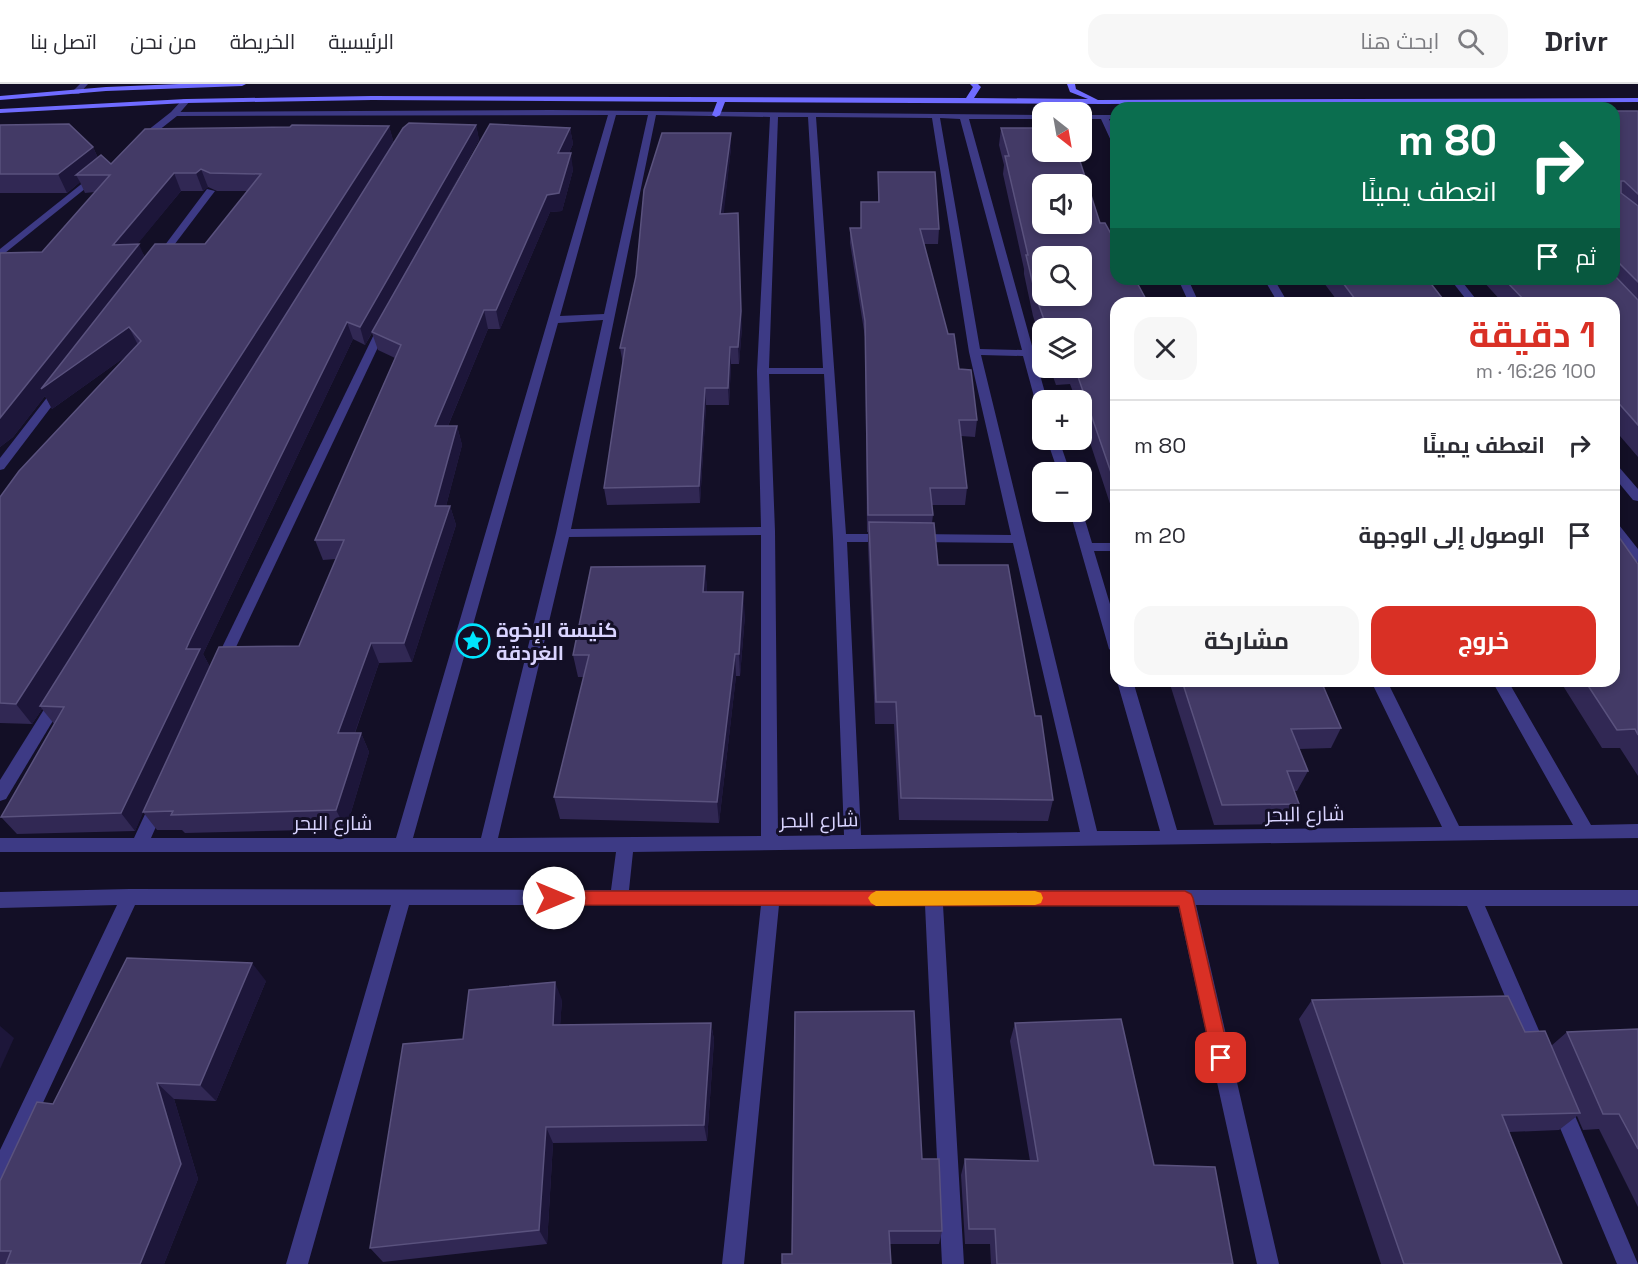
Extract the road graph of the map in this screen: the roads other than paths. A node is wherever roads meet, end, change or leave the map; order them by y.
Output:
1 (84, 84) edge
2 (114, 84) edge
3 (242, 84) edge
4 (974, 84) edge
5 (1071, 84) edge
6 (106, 89) junction
7 (76, 92) junction
8 (0, 98) edge
9 (560, 98) junction
10 (722, 99) junction
11 (968, 100) junction
12 (1638, 100) edge
13 (186, 101) junction
14 (1103, 102) junction
15 (0, 111) edge
16 (551, 112) junction
17 (613, 113) junction
18 (174, 114) junction
19 (652, 114) junction
20 (716, 115) junction
21 (774, 116) junction
22 (812, 117) junction
23 (936, 117) junction
24 (964, 117) junction
25 (1032, 117) edge
26 (1092, 117) edge
27 (1104, 117) junction
28 (1110, 117) edge
29 (1110, 130) edge
30 (129, 150) edge
31 (102, 172) edge
32 (210, 191) edge
33 (1, 252) edge
34 (152, 267) edge
35 (1460, 285) edge
36 (1469, 297) edge
37 (388, 315) edge
38 (609, 317) junction
39 (552, 320) junction
40 (975, 352) junction
41 (1027, 353) junction
42 (763, 371) junction
43 (828, 371) junction
44 (65, 381) edge
45 (1038, 390) edge
46 (0, 466) edge
47 (1620, 476) edge
48 (1638, 496) edge
49 (1079, 522) edge
50 (768, 531) junction
51 (563, 533) junction
52 (1620, 536) edge
53 (840, 537) junction
54 (1020, 538) junction
55 (1086, 547) junction
56 (1110, 547) edge
57 (1638, 558) edge
58 (1110, 629) edge
59 (213, 681) edge
60 (1127, 687) edge
61 (1382, 687) edge
62 (1503, 687) edge
63 (63, 692) edge
64 (164, 790) edge
65 (0, 794) edge
66 (1638, 831) edge
67 (1586, 832) junction
68 (1454, 834) junction
69 (1090, 838) junction
70 (1171, 838) junction
71 (853, 842) junction
72 (770, 843) junction
73 (0, 845) edge
74 (139, 845) junction
75 (402, 845) junction
76 (488, 845) junction
77 (625, 845) junction
78 (130, 897) junction
79 (619, 897) junction
80 (402, 898) junction
81 (934, 898) junction
82 (1185, 898) junction
83 (1638, 898) edge
84 (771, 899) junction
85 (1473, 899) junction
86 (0, 900) edge
87 (0, 1173) edge
88 (297, 1264) edge
89 (733, 1264) edge
90 (953, 1264) edge
91 (1268, 1264) edge
92 (1628, 1264) edge

1 - 7 street
2 - 6 street
3 - 6 main road
4 - 11 main road
5 - 14 main road
6 - 7 main road
7 - 8 main road
9 - 10 main road
9 - 13 main road
9 - 16 main road
10 - 11 main road
10 - 20 main road
11 - 14 main road
12 - 14 main road
13 - 15 main road
13 - 18 street
16 - 17 street
16 - 18 street
17 - 19 street
17 - 39 street
18 - 30 street
19 - 20 street
19 - 38 street
20 - 21 street
21 - 22 street
21 - 42 street
22 - 23 street
22 - 43 street
23 - 24 street
23 - 40 street
24 - 25 street
24 - 41 street
26 - 27 street
27 - 28 street
27 - 29 street
31 - 33 street
32 - 34 street
35 - 36 street
37 - 59 street
38 - 39 street
38 - 51 street
39 - 75 street
40 - 41 street
40 - 54 street
41 - 45 street
42 - 43 street
42 - 50 street
43 - 53 street
44 - 46 street
47 - 48 street
49 - 55 street
50 - 51 street
50 - 72 street
51 - 76 street
52 - 57 street
53 - 54 street
53 - 71 street
54 - 69 street
55 - 56 street
55 - 58 street
60 - 70 street
61 - 68 street
62 - 67 street
63 - 65 street
64 - 74 street
66 - 67 street, شارع البحر
67 - 68 street, شارع البحر
68 - 70 street, شارع البحر
69 - 70 street, شارع البحر
69 - 71 street, شارع البحر
71 - 72 street, شارع البحر
72 - 77 street, شارع البحر
73 - 74 street, شارع البحر
74 - 75 street, شارع البحر
75 - 76 street, شارع البحر
76 - 77 street, شارع البحر
77 - 79 street
78 - 80 street
78 - 86 street
78 - 87 street
79 - 80 street
79 - 84 street
80 - 88 street
81 - 82 street
81 - 84 street
81 - 90 street
82 - 85 street
82 - 91 street
83 - 85 street
84 - 89 street
85 - 92 street

